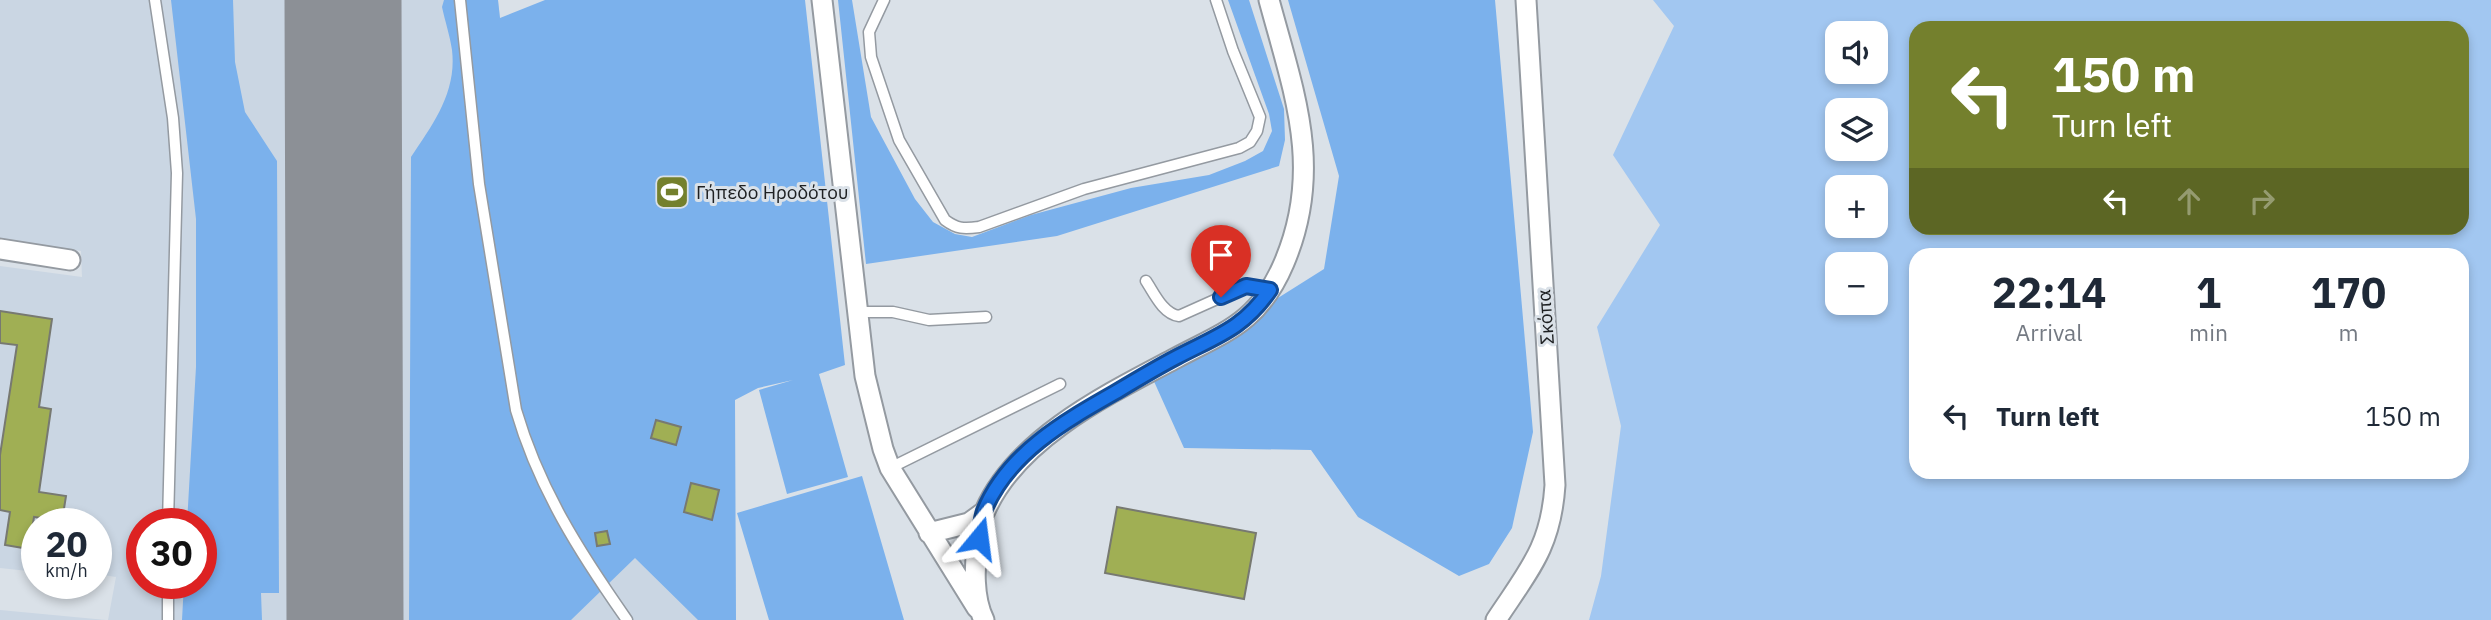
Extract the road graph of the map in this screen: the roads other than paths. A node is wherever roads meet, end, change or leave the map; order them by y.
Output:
1 (155, 0) edge
2 (460, 0) edge
3 (821, 0) edge
4 (884, 0) edge
5 (1216, 0) edge
6 (1269, 0) edge
7 (1526, 0) edge
8 (0, 249) edge
9 (70, 260) dead end
10 (1146, 281) dead end
11 (1270, 290) junction
12 (859, 312) junction
13 (986, 317) dead end
14 (1060, 384) dead end
15 (890, 468) junction
16 (168, 508) edge
17 (984, 512) junction
18 (929, 533) junction
19 (168, 599) edge
20 (982, 616) edge
21 (168, 620) edge
22 (627, 620) edge
23 (1496, 620) edge

1 - 16 lane
2 - 22 lane
3 - 12 street
4 - 5 lane
6 - 11 street
7 - 23 street, Σκόπα
8 - 9 street
10 - 11 lane
11 - 17 street
12 - 13 lane
12 - 15 street
14 - 15 lane
15 - 18 street
17 - 18 street
17 - 20 street
18 - 20 street
19 - 21 lane

